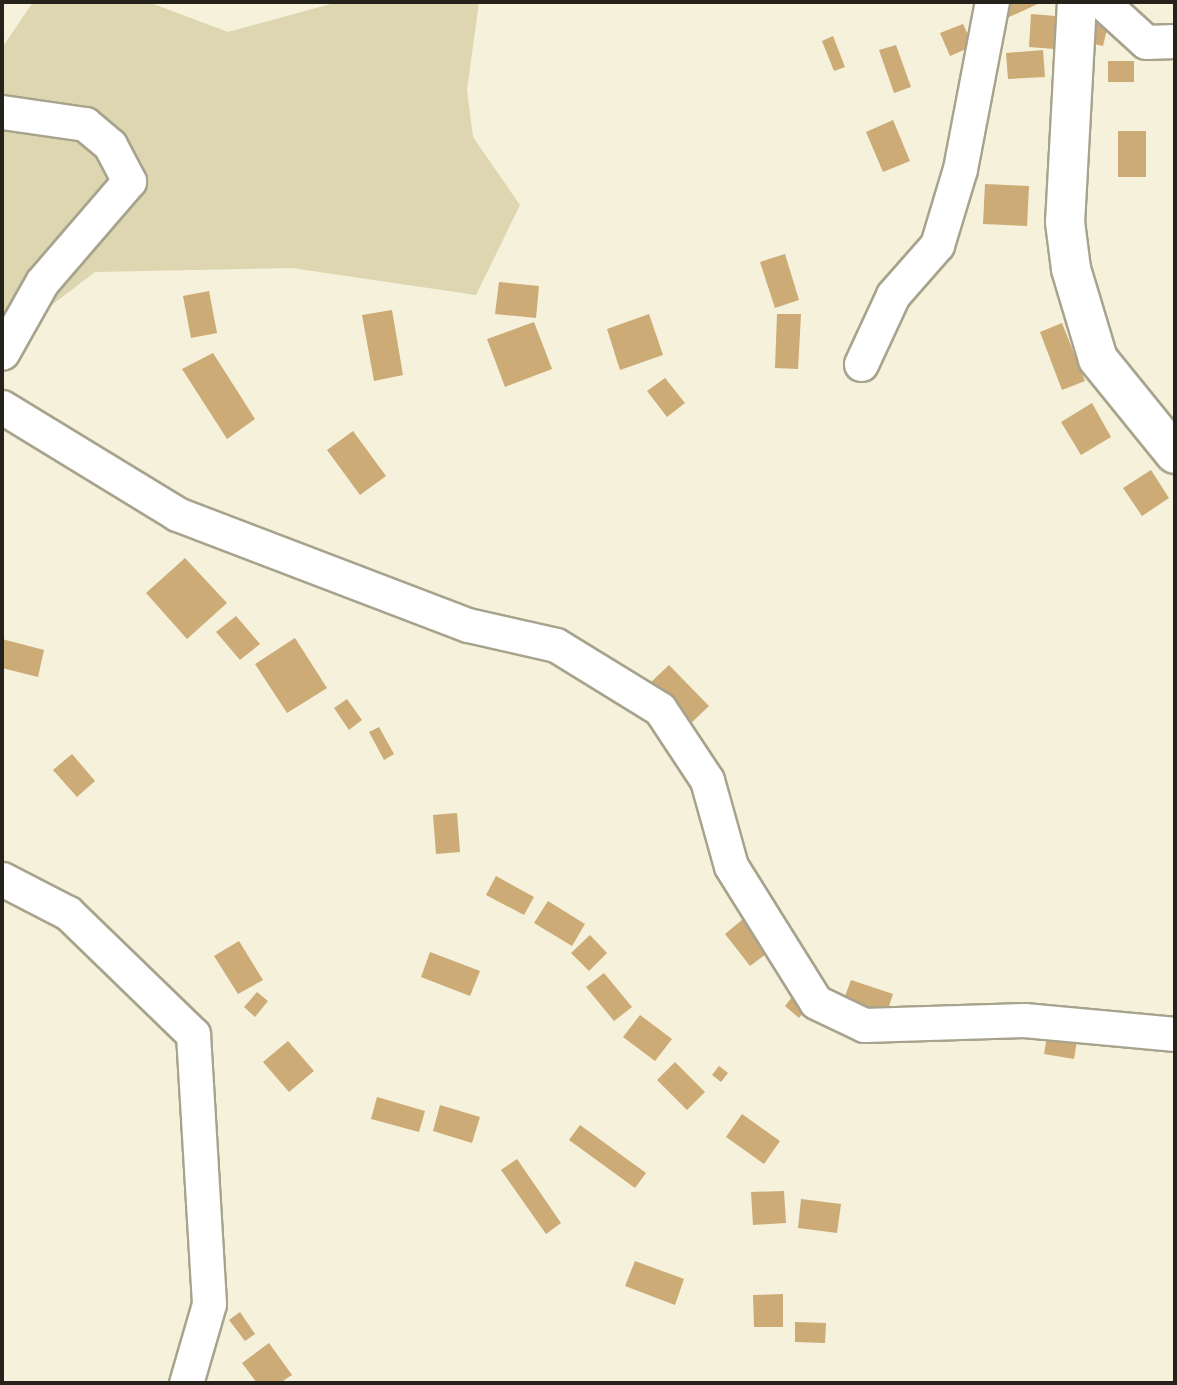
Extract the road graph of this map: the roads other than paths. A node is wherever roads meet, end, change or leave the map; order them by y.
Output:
1 (992, 2) edge
2 (1077, 2) edge
3 (1102, 2) edge
4 (1175, 41) edge
5 (2, 112) edge
6 (2, 353) edge
7 (861, 364) dead end
8 (2, 407) edge
9 (1175, 454) edge
10 (2, 879) edge
11 (1175, 1034) edge
12 (186, 1383) edge

1 - 7 street
2 - 9 main road
3 - 4 street
5 - 6 street
8 - 11 street
10 - 12 street

